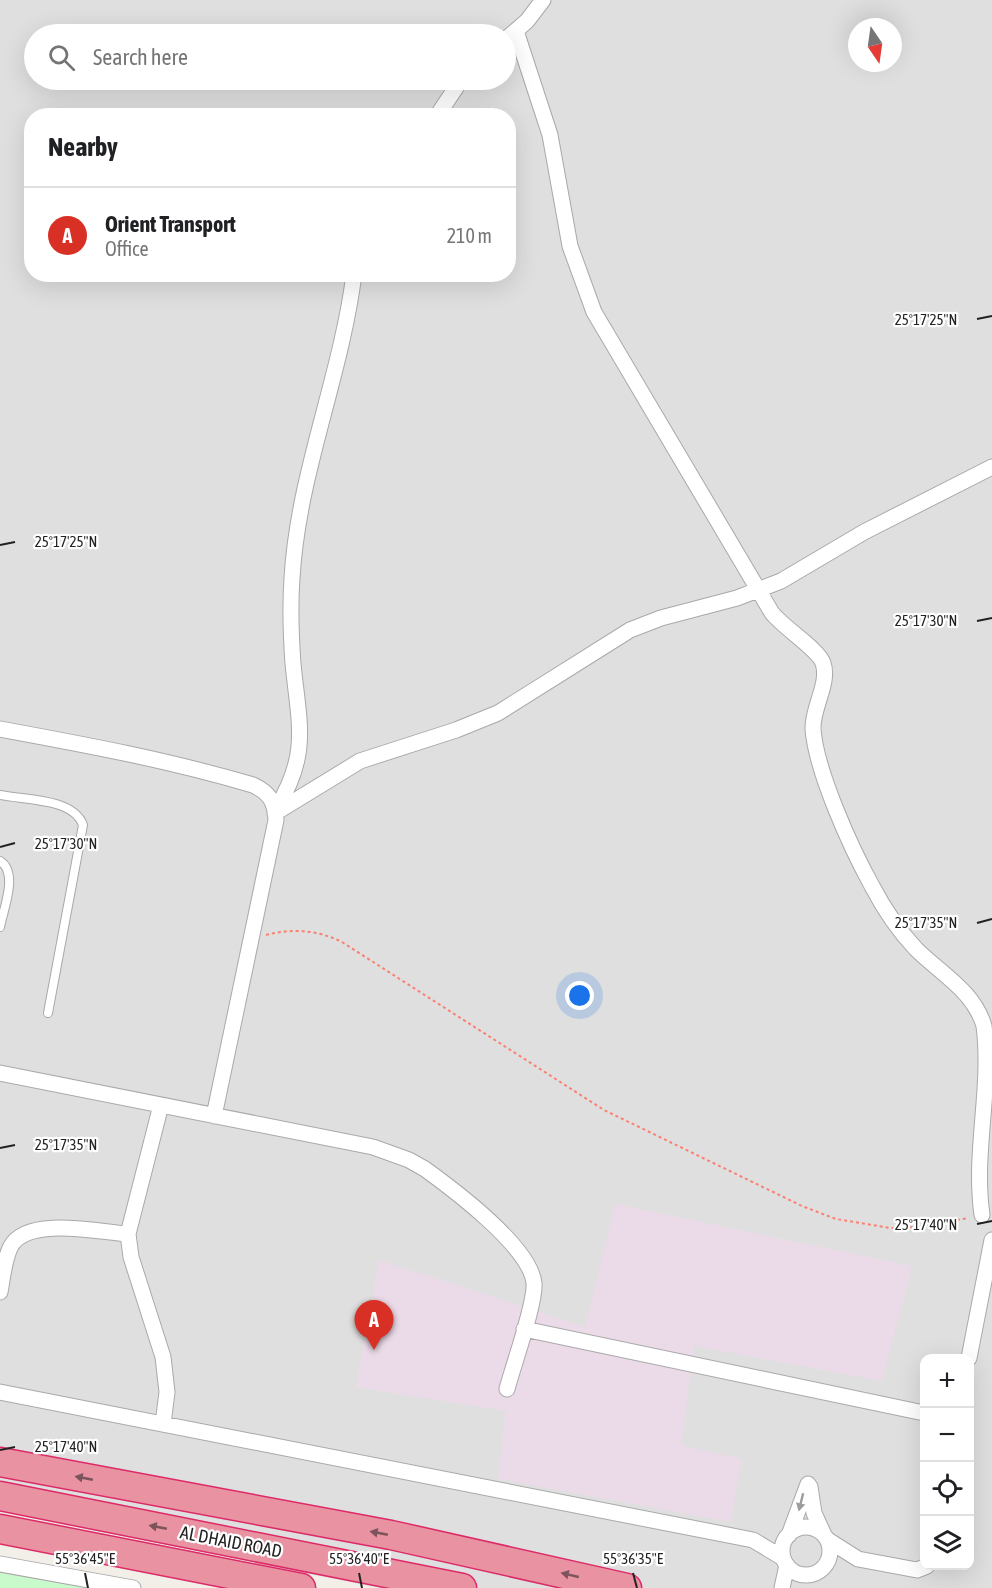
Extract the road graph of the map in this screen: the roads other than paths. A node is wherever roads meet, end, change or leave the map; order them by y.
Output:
1 (543, 0) edge
2 (516, 30) edge
3 (516, 48) edge
4 (454, 90) edge
5 (442, 108) edge
6 (353, 282) edge
7 (992, 467) edge
8 (759, 590) junction
9 (0, 729) edge
10 (0, 795) edge
11 (275, 811) junction
12 (0, 861) edge
13 (0, 927) edge
14 (48, 1013) dead end
15 (0, 1074) edge
16 (161, 1105) junction
17 (214, 1116) junction
18 (982, 1215) road end
19 (128, 1234) junction
20 (992, 1240) edge
21 (0, 1292) edge
22 (524, 1329) junction
23 (970, 1354) edge
24 (507, 1389) dead end
25 (0, 1392) edge
26 (920, 1412) edge
27 (163, 1424) junction
28 (0, 1462) edge
29 (129, 1486) junction
30 (0, 1496) edge
31 (0, 1529) edge
32 (788, 1536) junction
33 (827, 1539) junction
34 (753, 1540) junction
35 (0, 1548) edge
36 (785, 1562) junction
37 (867, 1562) junction
38 (0, 1564) edge
39 (920, 1569) edge
40 (211, 1570) junction
41 (818, 1576) edge
42 (433, 1582) junction
43 (133, 1588) edge
44 (301, 1588) edge
45 (462, 1588) edge
46 (627, 1588) edge
47 (782, 1588) edge

1 - 2 street
3 - 8 street
4 - 5 street
6 - 11 street
7 - 8 street
8 - 11 street
8 - 18 street
9 - 11 street
10 - 14 lane
11 - 17 street
12 - 13 lane
15 - 16 street
16 - 17 street
16 - 19 street
17 - 22 street
19 - 21 street
19 - 27 street
20 - 23 street
22 - 24 street
22 - 26 street
25 - 27 street
27 - 34 street
29 -> 28 highway
29 - 42 highway
46 -> 29 highway
42 -> 30 highway, AL DHAID ROAD
31 - 40 highway, AL DHAID ROAD
32 - 33 street
33 -> 32 street
32 - 34 street
32 - 36 street
33 - 37 street
33 - 41 street
34 - 36 street
35 - 40 highway
36 - 41 street
36 - 47 street
37 - 39 street
37 - 41 street
38 - 43 street
40 - 44 highway, AL DHAID ROAD
42 - 45 highway, AL DHAID ROAD

